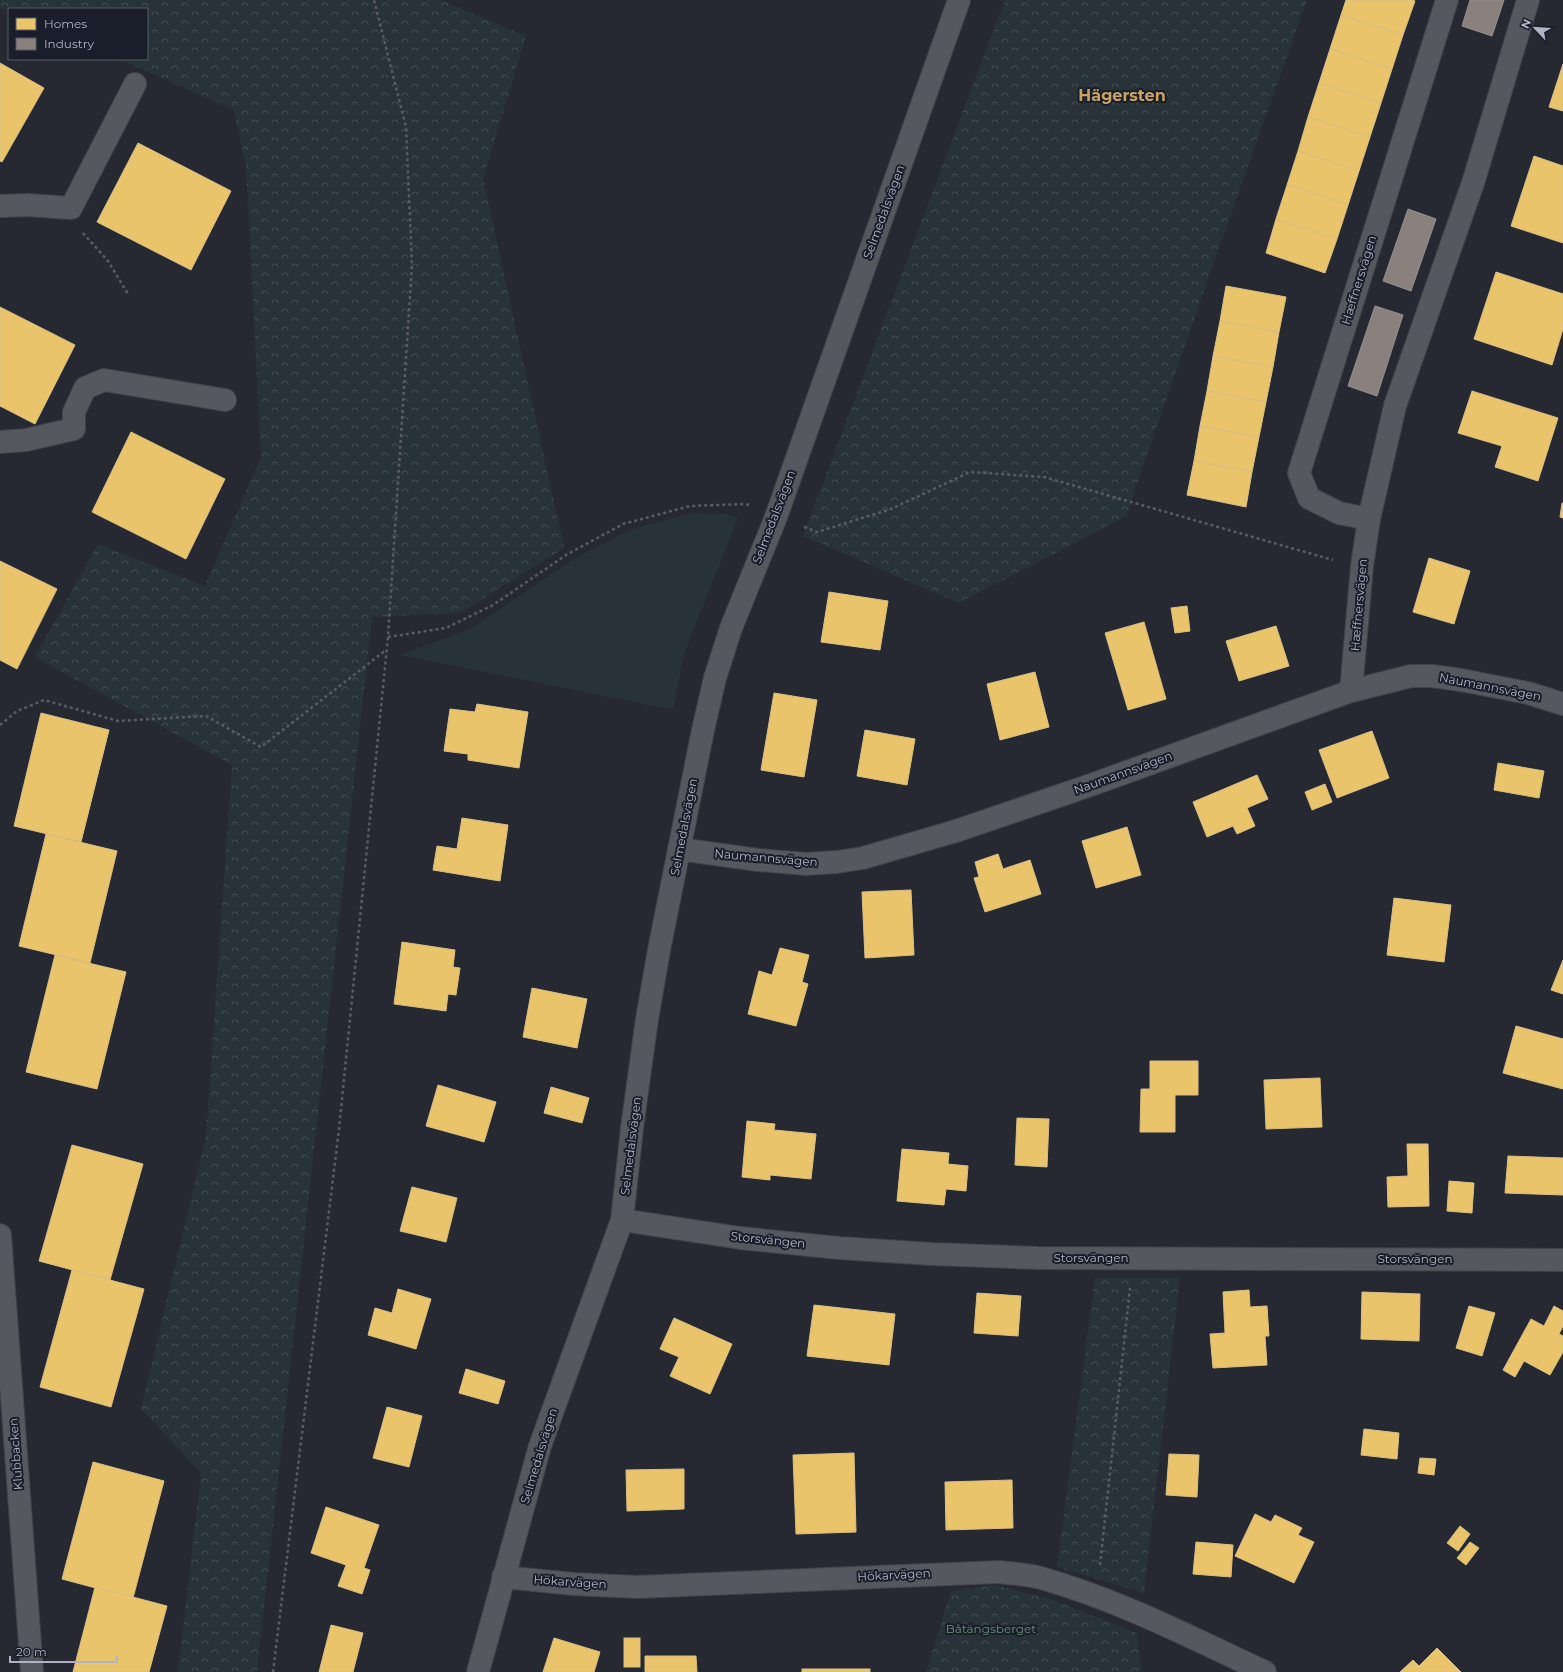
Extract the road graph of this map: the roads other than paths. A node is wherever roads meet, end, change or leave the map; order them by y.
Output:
1 (959, 0) edge
2 (1447, 0) edge
3 (1528, 0) edge
4 (135, 84) dead end
5 (0, 206) edge
6 (225, 400) dead end
7 (0, 442) edge
8 (1369, 519) junction
9 (1351, 691) junction
10 (1563, 704) edge
11 (679, 849) junction
12 (622, 1220) junction
13 (0, 1235) edge
14 (1, 1258) edge
15 (1563, 1260) edge
16 (7, 1421) edge
17 (503, 1577) junction
18 (32, 1672) edge
19 (478, 1672) edge
20 (1265, 1672) edge

1 - 11 street, Selmedalsvägen
2 - 8 street, Hæffnersvägen
3 - 8 street, Hæffnersvägen
4 - 5 street
6 - 7 street
8 - 9 street, Hæffnersvägen
9 - 10 street, Naumannsvägen
9 - 11 street, Naumannsvägen
11 - 12 street, Selmedalsvägen
12 - 15 street, Storsvängen
12 - 17 street, Selmedalsvägen
13 - 14 street, Klubbacken
14 - 16 street, Klubbacken
16 - 18 street, Klubbacken
17 - 19 street, Selmedalsvägen
17 - 20 street, Hökarvägen

